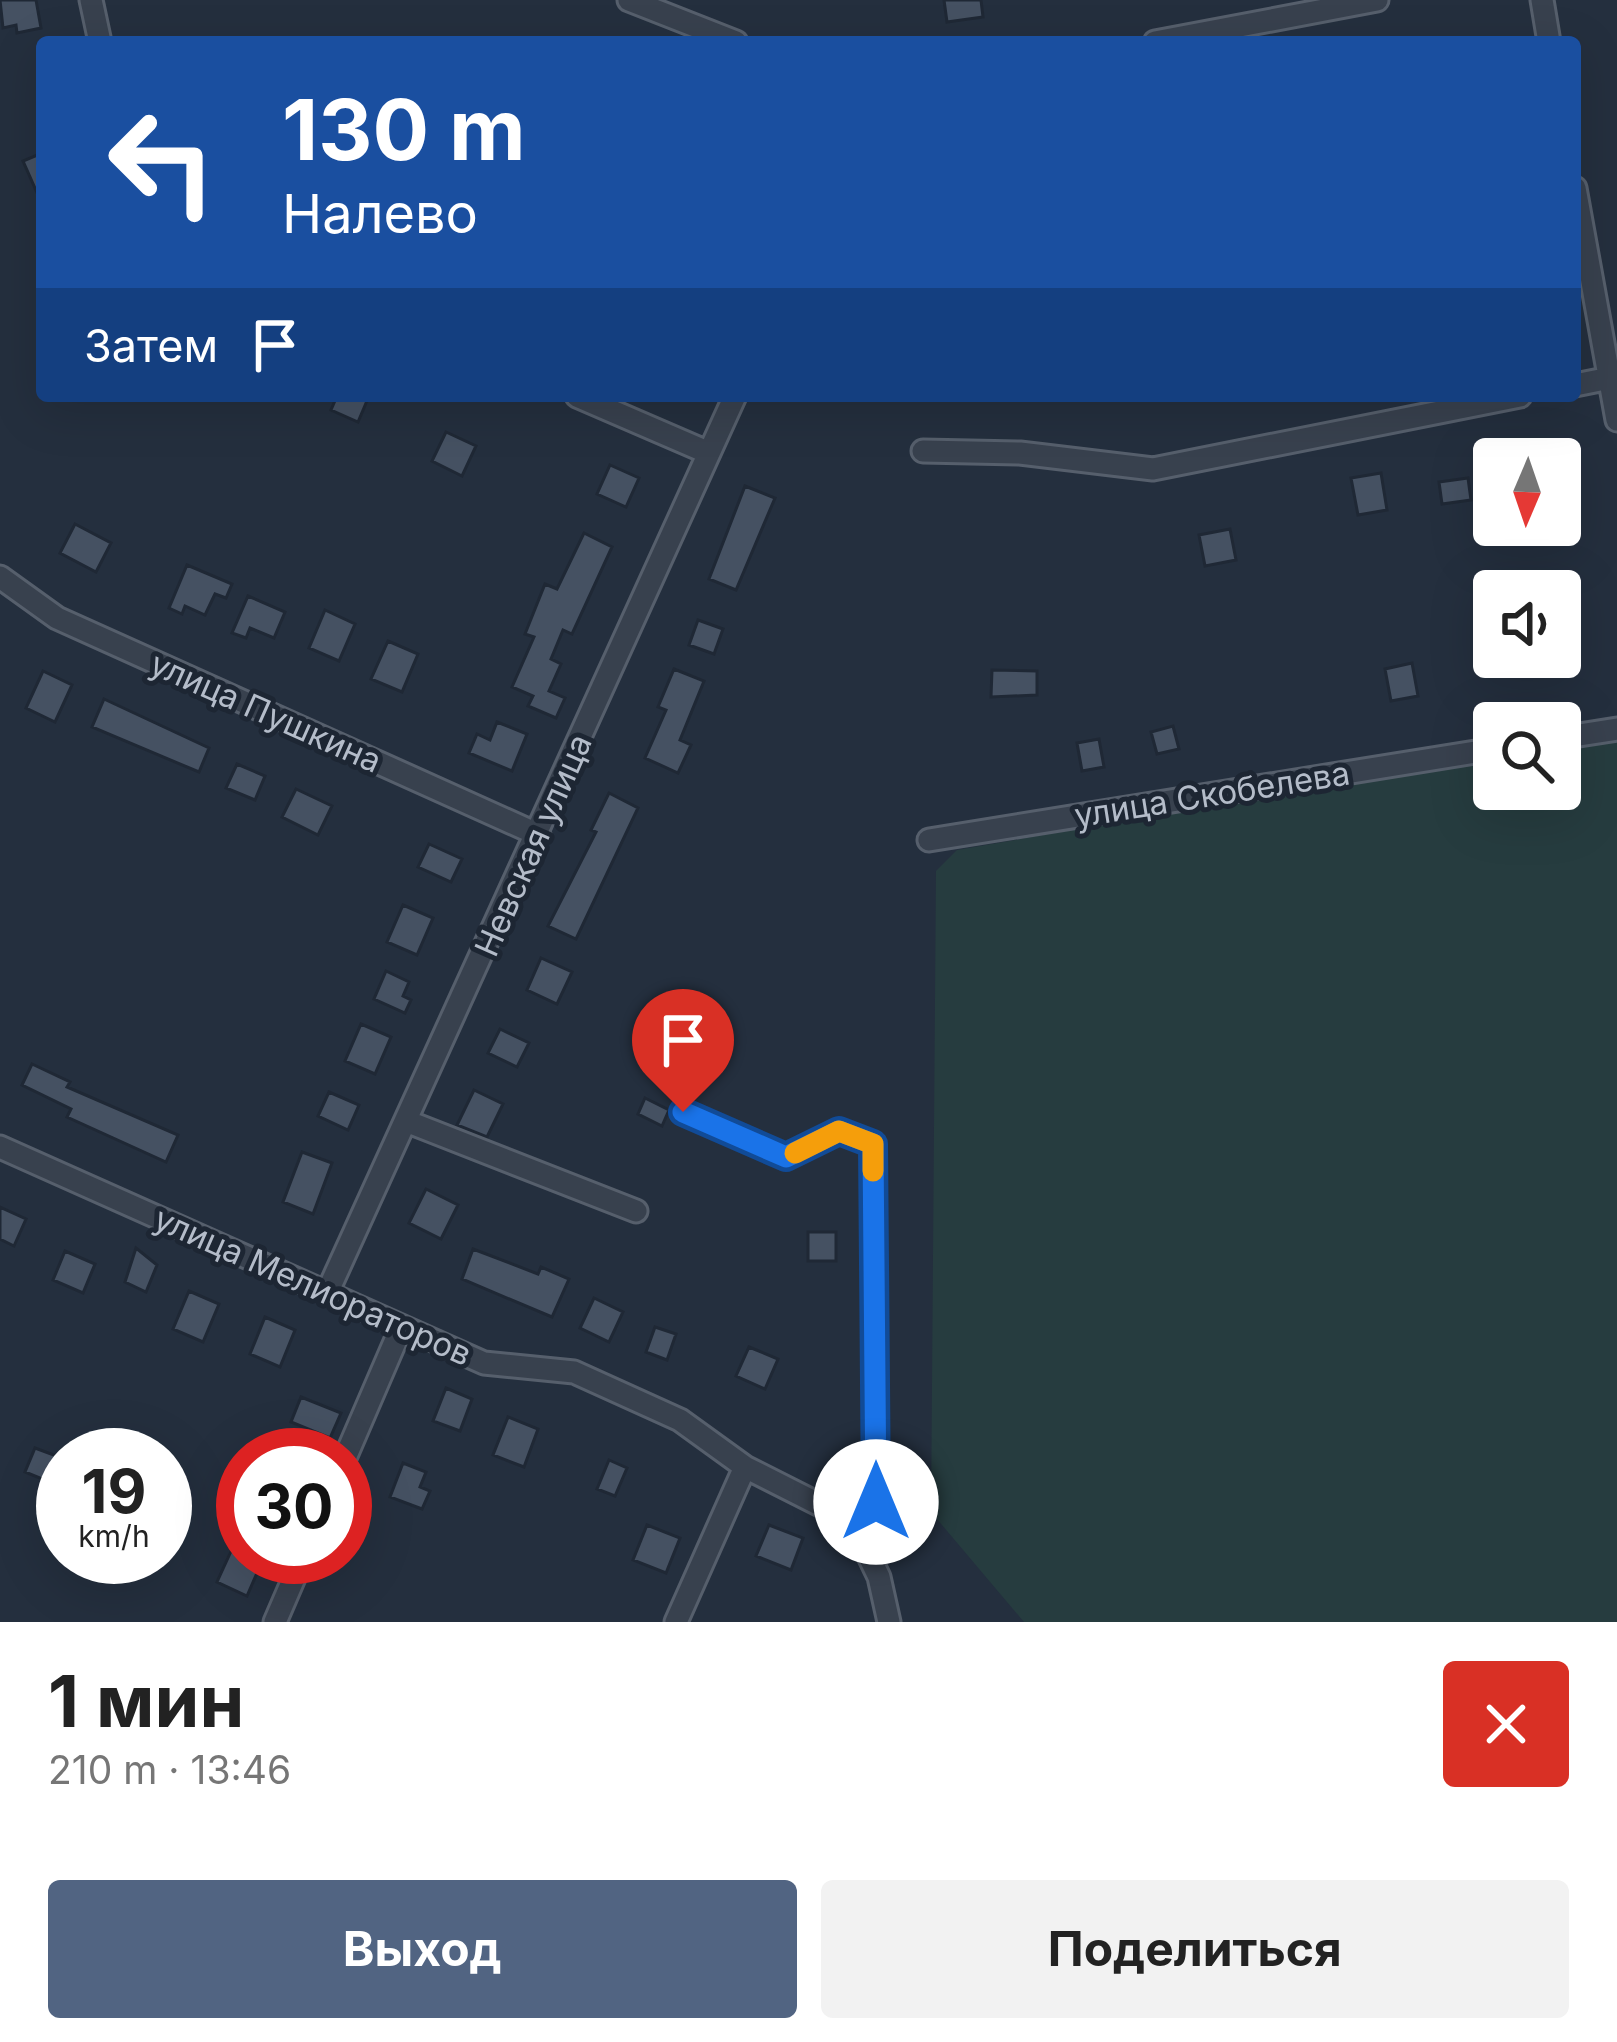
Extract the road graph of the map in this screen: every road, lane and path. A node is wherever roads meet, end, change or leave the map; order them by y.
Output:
1 (91, 0) edge
2 (629, 0) edge
3 (1377, 0) edge
4 (1542, 0) edge
5 (99, 36) edge
6 (721, 36) edge
7 (1187, 36) edge
8 (1549, 36) edge
9 (1581, 221) edge
10 (1610, 378) junction
11 (1581, 384) edge
12 (591, 402) edge
13 (731, 402) edge
14 (1490, 402) edge
15 (1617, 420) edge
16 (923, 451) dead end
17 (709, 453) junction
18 (0, 577) edge
19 (1617, 729) edge
20 (1581, 735) edge
21 (1473, 752) edge
22 (539, 835) junction
23 (929, 840) dead end
24 (683, 1112) dead end
25 (406, 1121) junction
26 (0, 1147) edge
27 (636, 1211) dead end
28 (327, 1293) junction
29 (401, 1328) junction
30 (358, 1428) edge
31 (745, 1467) junction
32 (852, 1521) junction
33 (291, 1584) edge
34 (275, 1622) edge
35 (676, 1622) edge
36 (890, 1622) edge

1 - 5 street
2 - 6 street
3 - 7 street
4 - 8 street
9 - 10 street
10 - 11 street
10 - 15 street
12 - 17 street
13 - 17 street, Невская улица
14 - 16 street
17 - 22 street, Невская улица
18 - 22 street, улица Пушкина
19 - 20 street
21 - 23 street, улица Скобелева
22 - 25 street, Невская улица
24 - 32 street
25 - 27 street
25 - 28 street, Невская улица
26 - 28 street, улица Мелиораторов
28 - 29 street, улица Мелиораторов
29 - 30 street
29 - 31 street, улица Мелиораторов
31 - 32 street, улица Мелиораторов
31 - 35 street
32 - 36 street
33 - 34 street

